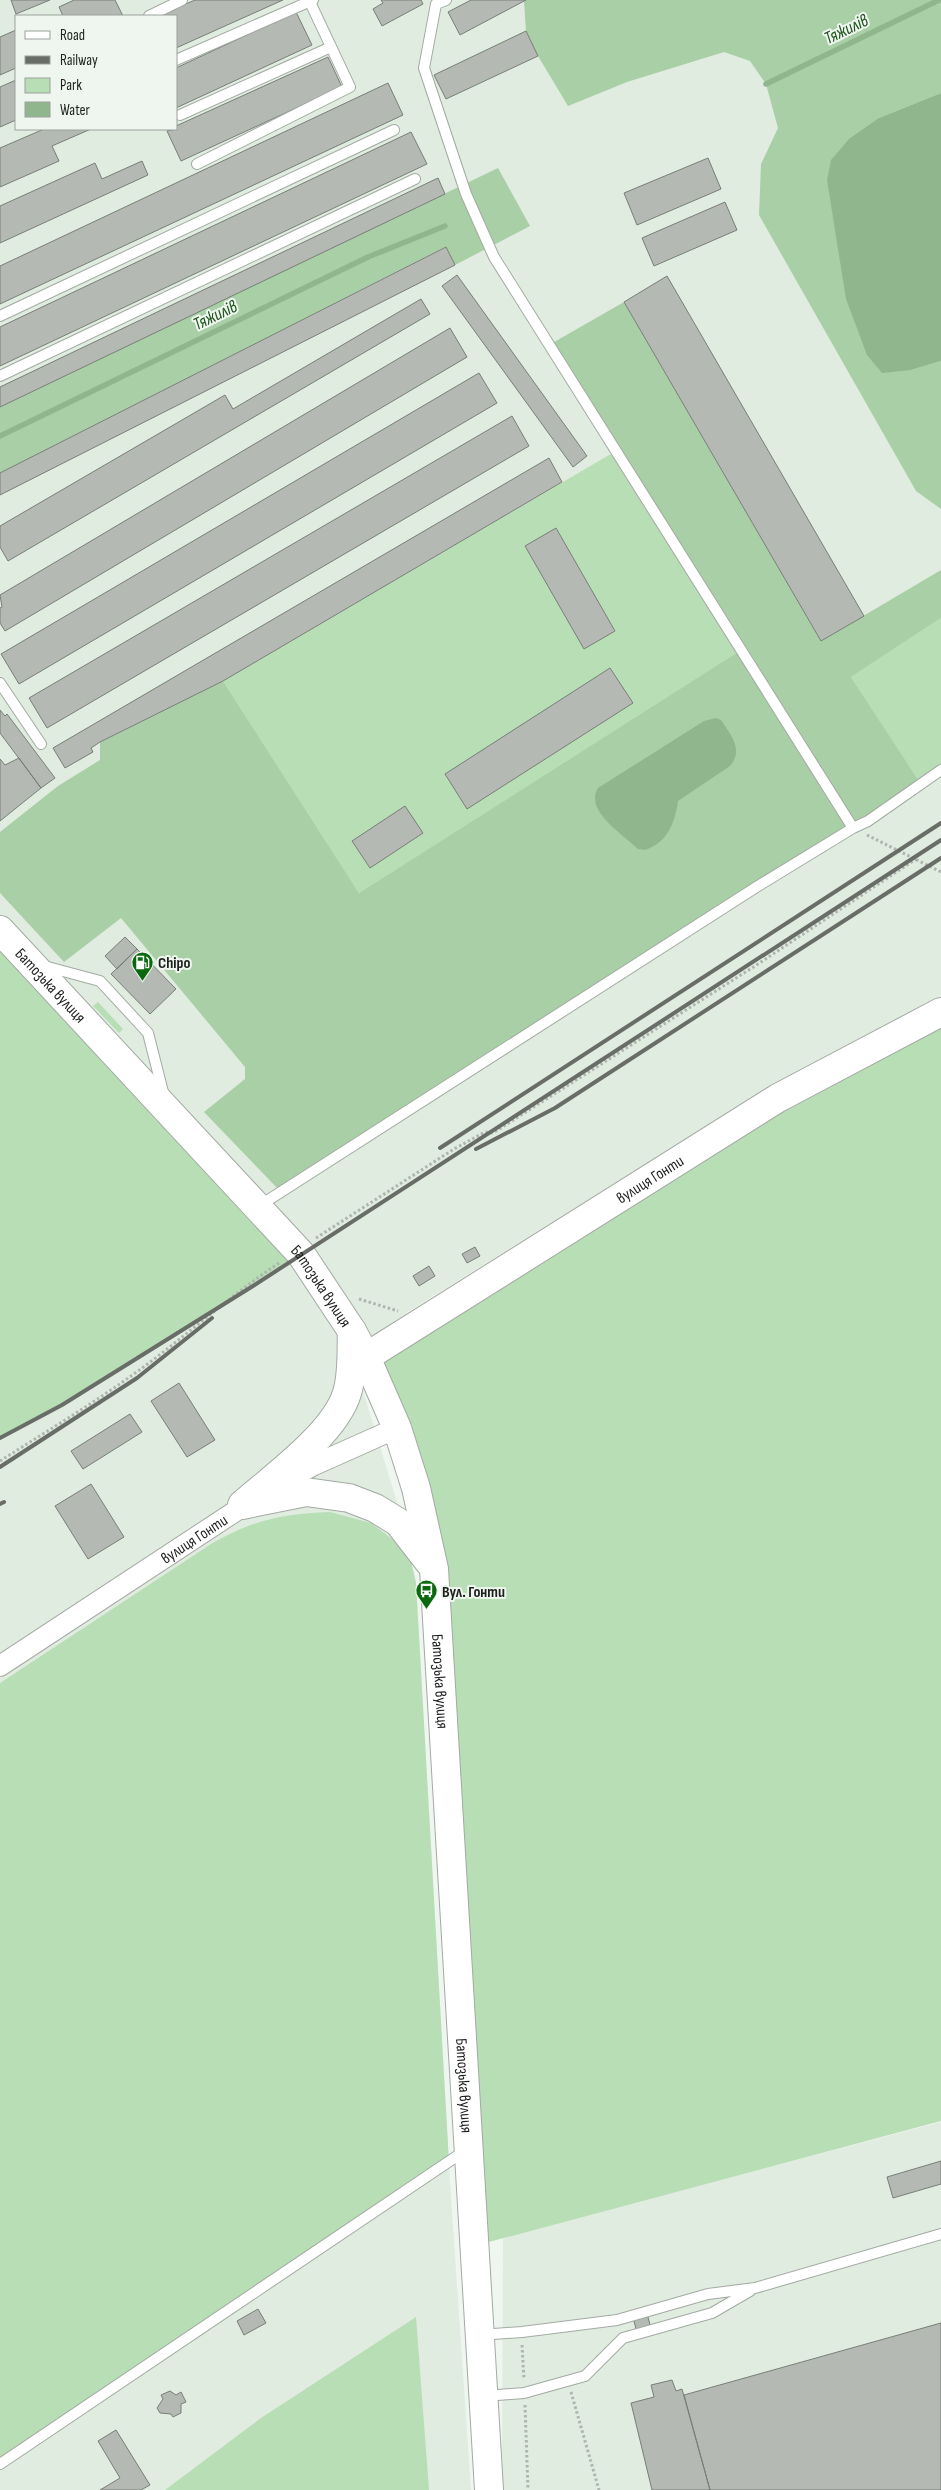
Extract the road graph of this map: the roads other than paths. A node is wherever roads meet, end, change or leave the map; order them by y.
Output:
1 (182, 0) edge
2 (311, 0) edge
3 (439, 2) edge
4 (151, 15) edge
5 (331, 46) junction
6 (178, 59) edge
7 (180, 115) dead end
8 (394, 130) dead end
9 (197, 164) dead end
10 (415, 179) dead end
11 (0, 316) edge
12 (0, 376) edge
13 (0, 683) edge
14 (41, 744) dead end
15 (941, 770) edge
16 (853, 828) junction
17 (0, 930) edge
18 (30, 962) junction
19 (941, 1012) edge
20 (167, 1109) junction
21 (259, 1207) junction
22 (352, 1331) junction
23 (366, 1357) junction
24 (397, 1428) junction
25 (242, 1505) junction
26 (434, 1569) junction
27 (0, 1666) edge
28 (469, 2148) junction
29 (941, 2234) edge
30 (755, 2288) junction
31 (617, 2320) junction
32 (480, 2334) junction
33 (622, 2338) junction
34 (483, 2396) junction
35 (0, 2464) edge
36 (489, 2490) edge

1 - 4 lane
2 - 5 lane
2 - 6 lane
3 - 16 lane
5 - 7 lane
5 - 9 lane
8 - 11 lane
10 - 12 lane
13 - 14 lane
15 - 16 lane
16 - 21 lane
17 - 18 street, Батозька вулиця
18 - 20 street, Батозька вулиця
18 - 20 lane
19 - 23 street, вулиця Гонти
20 - 21 street, Батозька вулиця
21 - 22 street, Батозька вулиця
22 - 23 street, Батозька вулиця
22 - 25 street
23 - 24 street, Батозька вулиця
24 - 25 street, вулиця Гонти
24 - 26 street, Батозька вулиця
25 - 26 street
25 - 27 street, вулиця Гонти
26 - 28 street, Батозька вулиця
28 - 32 street, Батозька вулиця
28 - 35 lane
29 - 30 lane
30 - 31 lane
30 - 33 lane
31 - 32 lane
31 - 33 lane
32 - 34 street, Батозька вулиця
33 - 34 lane
34 - 36 street, Батозька вулиця

